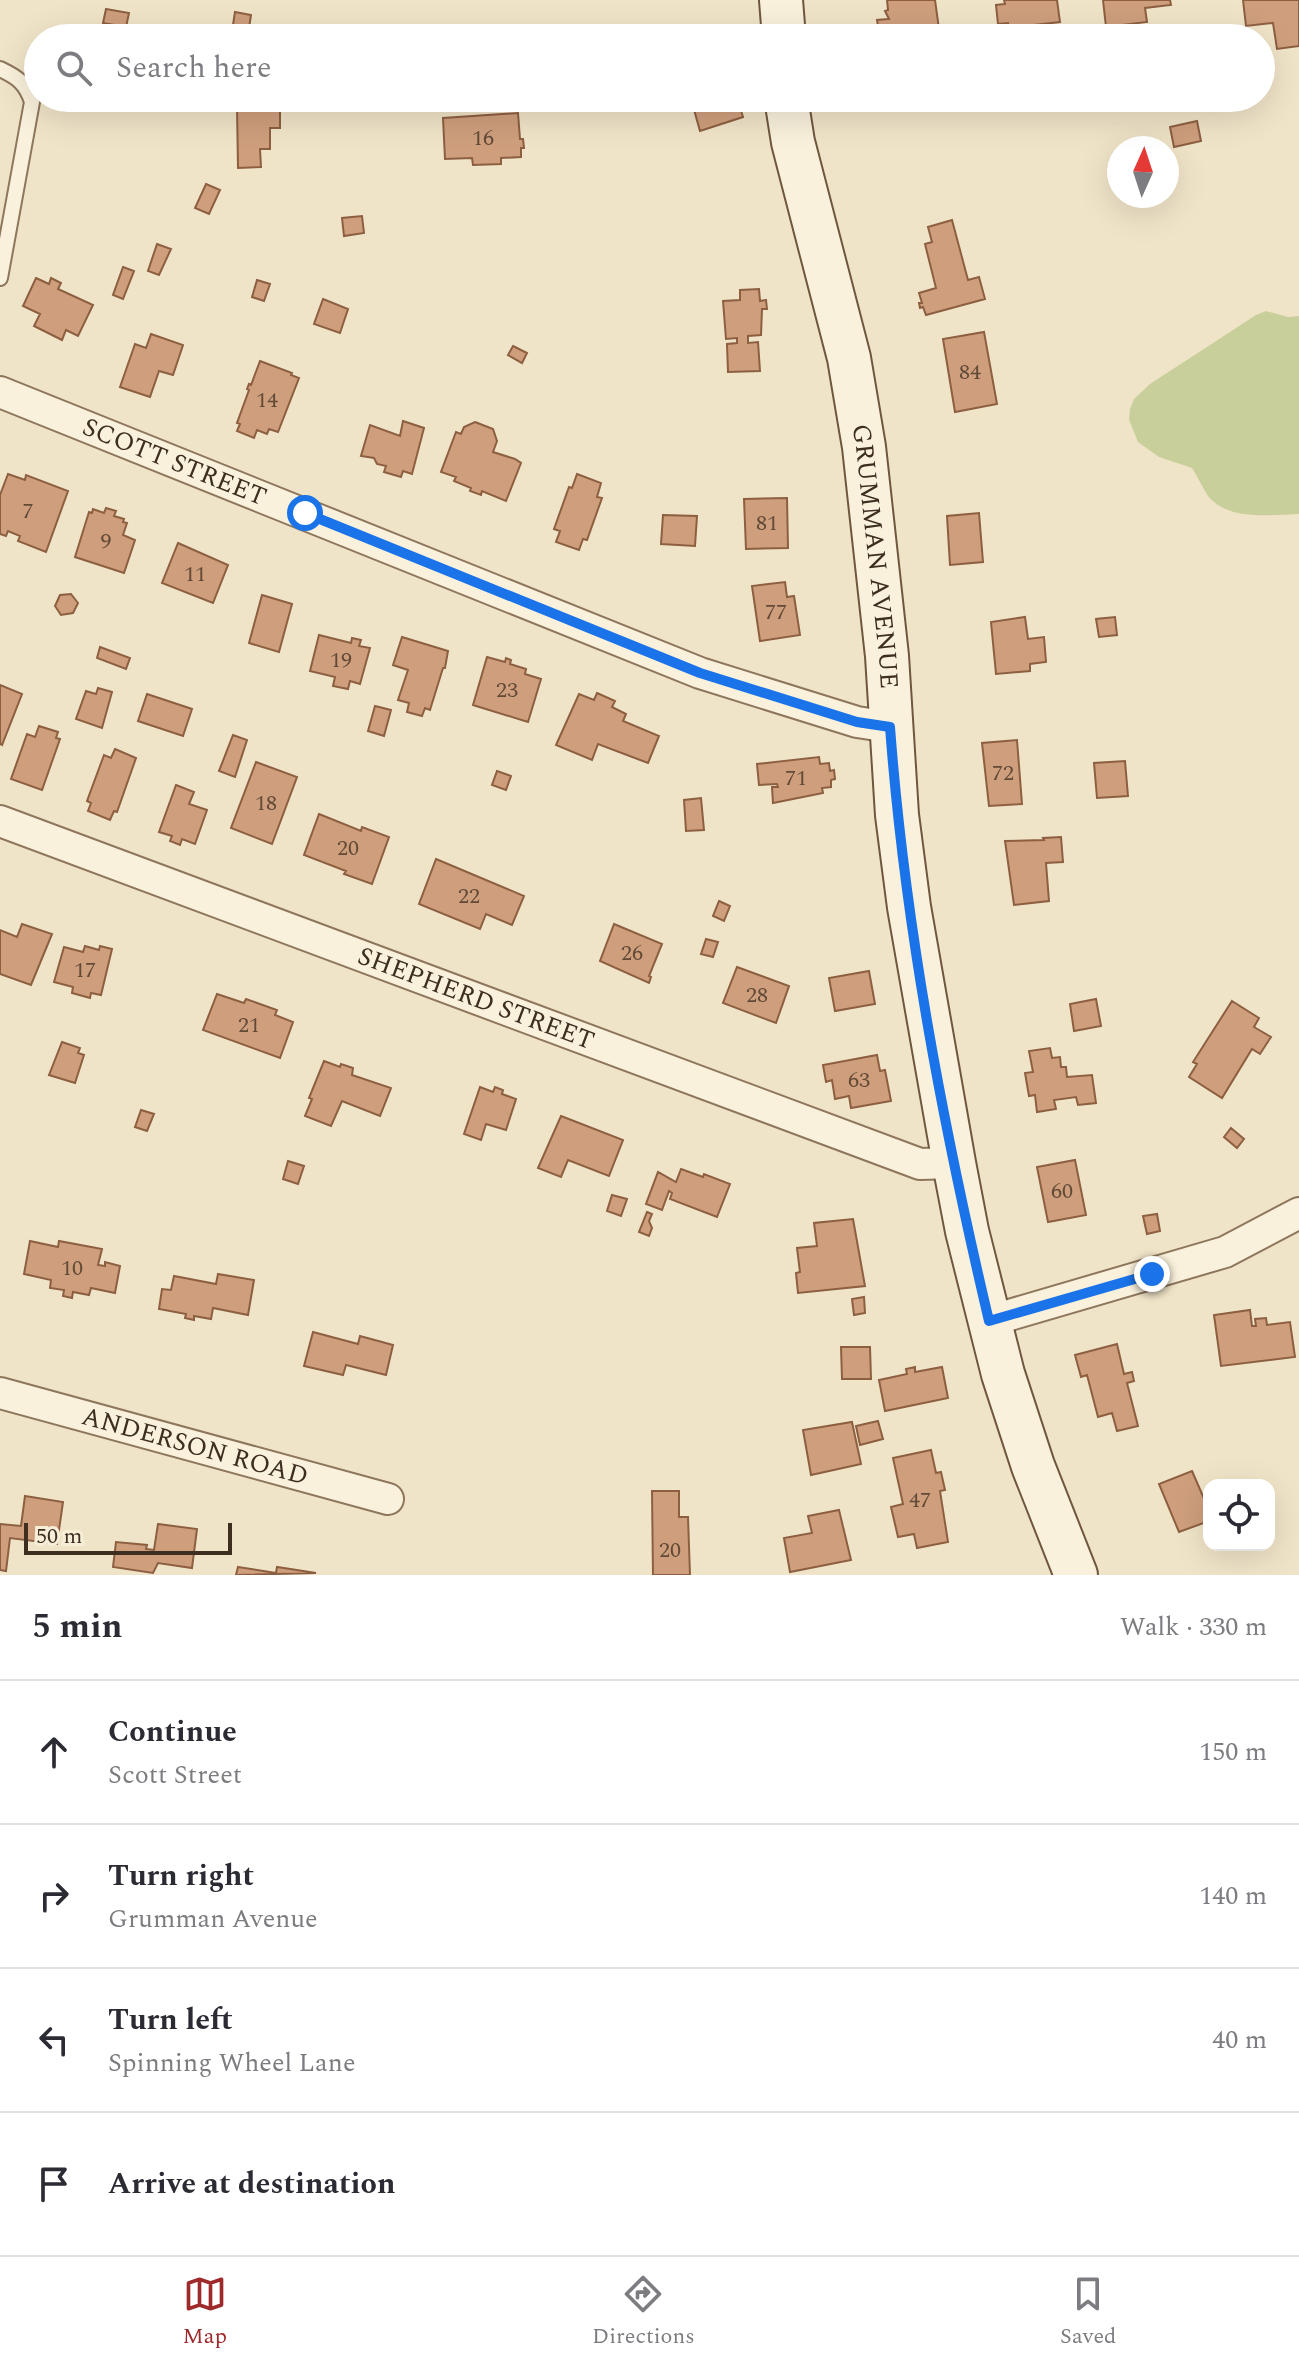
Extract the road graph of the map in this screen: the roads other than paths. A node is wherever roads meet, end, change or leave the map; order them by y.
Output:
1 (781, 0) edge
2 (783, 24) edge
3 (0, 69) edge
4 (24, 84) edge
5 (30, 112) edge
6 (788, 112) edge
7 (0, 278) edge
8 (0, 392) edge
9 (890, 727) junction
10 (0, 821) edge
11 (954, 1163) junction
12 (1299, 1213) edge
13 (989, 1321) junction
14 (0, 1393) edge
15 (388, 1499) dead end
16 (1076, 1575) edge

1 - 2 street
3 - 4 lane
5 - 7 lane
6 - 9 street, GRUMMAN AVENUE
8 - 9 street, SCOTT STREET
9 - 11 street, GRUMMAN AVENUE
10 - 11 street, SHEPHERD STREET
11 - 13 street, GRUMMAN AVENUE
12 - 13 street
13 - 16 street, GRUMMAN AVENUE
14 - 15 street, ANDERSON ROAD

